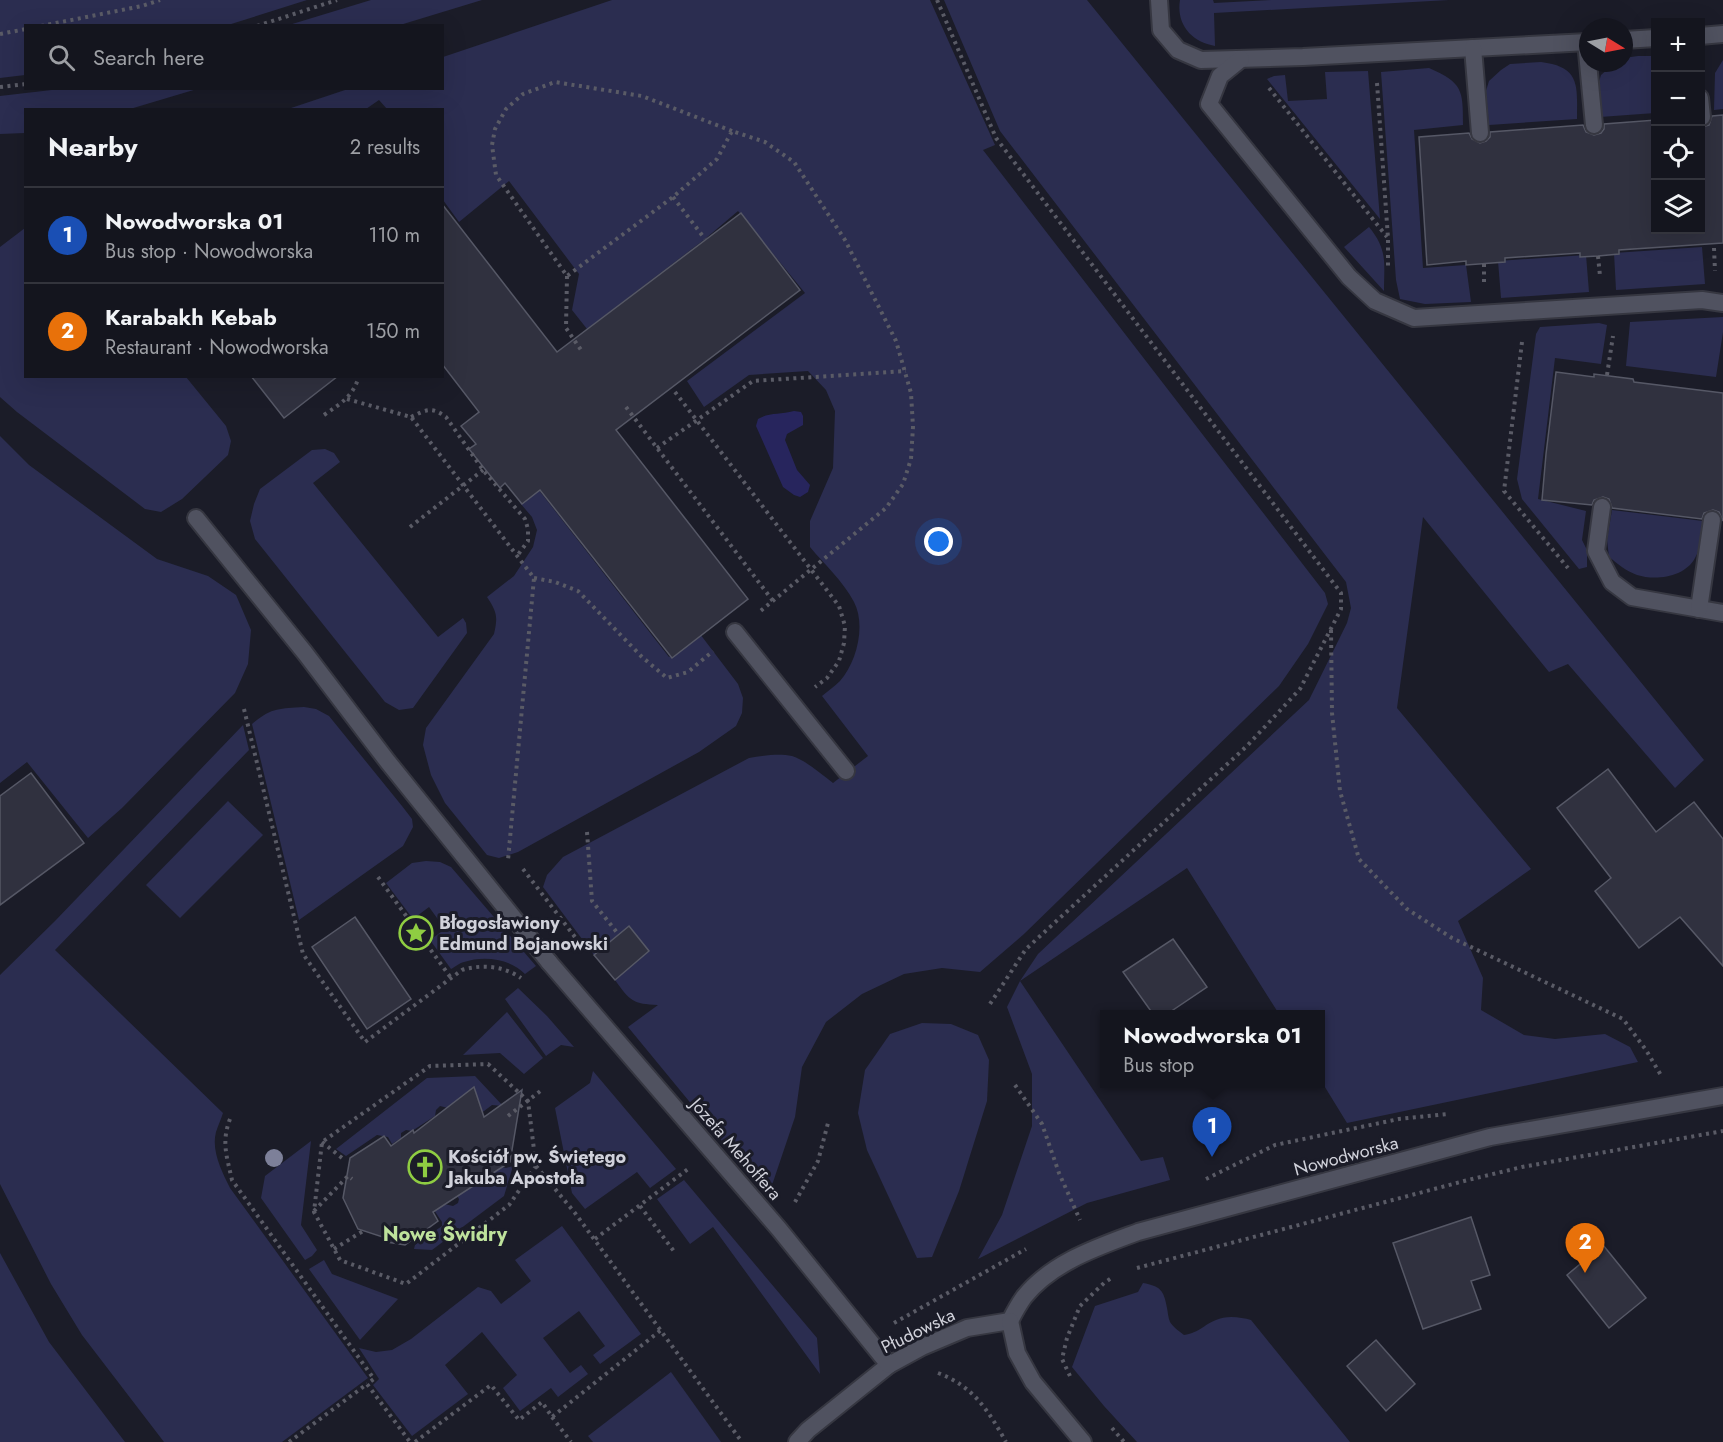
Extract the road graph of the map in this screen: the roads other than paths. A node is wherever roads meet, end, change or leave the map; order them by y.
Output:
1 (1159, 0) edge
2 (1723, 34) edge
3 (1705, 36) edge
4 (1651, 38) edge
5 (1633, 39) edge
6 (1579, 42) edge
7 (1473, 48) junction
8 (1244, 59) junction
9 (1590, 72) edge
10 (1594, 124) dead end
11 (1480, 133) dead end
12 (1723, 303) edge
13 (1602, 507) dead end
14 (196, 518) dead end
15 (1712, 520) dead end
16 (1699, 609) junction
17 (1723, 613) edge
18 (735, 632) road end
19 (846, 771) dead end
20 (1723, 1096) edge
21 (1010, 1321) junction
22 (889, 1365) junction
23 (797, 1442) edge
24 (1083, 1442) edge

1 - 8 street
2 - 3 street
4 - 5 street
6 - 7 street
7 - 8 street
7 - 11 street
8 - 12 street
9 - 10 street
13 - 16 street
14 - 22 street, Józefa Mehoffera
15 - 16 street
16 - 17 street
18 - 19 street
20 - 21 street, Nowodworska
21 - 22 street, Płudowska
21 - 24 street
22 - 23 street, Płudowska

